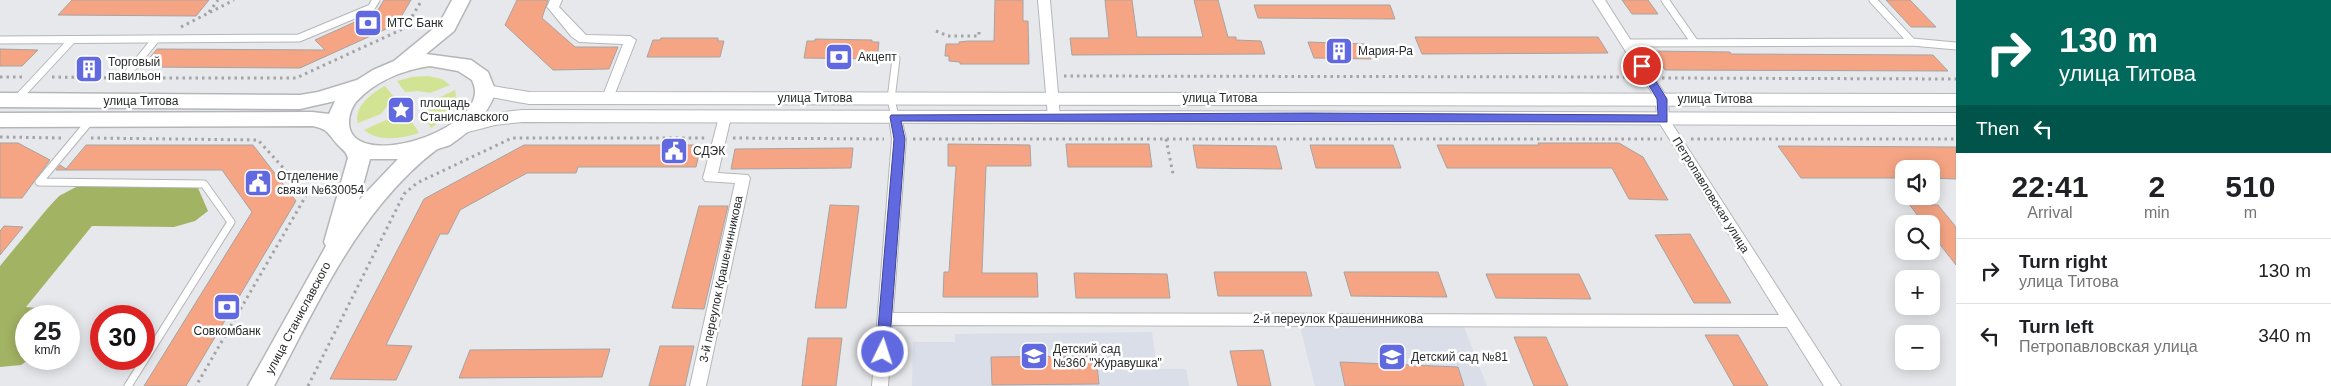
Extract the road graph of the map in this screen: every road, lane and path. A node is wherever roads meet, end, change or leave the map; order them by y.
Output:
1 (218, 0) edge
2 (234, 0) edge
3 (376, 0) edge
4 (422, 0) edge
5 (461, 0) edge
6 (556, 0) edge
7 (1044, 0) edge
8 (1599, 0) edge
9 (1665, 0) edge
10 (1873, 0) edge
11 (208, 13) junction
12 (447, 27) junction
13 (936, 31) dead end
14 (979, 32) dead end
15 (156, 39) junction
16 (0, 40) edge
17 (72, 40) junction
18 (1912, 42) junction
19 (1626, 43) junction
20 (1696, 43) junction
21 (1956, 46) edge
22 (896, 59) dead end
23 (457, 62) junction
24 (399, 66) junction
25 (1061, 76) dead end
26 (0, 77) edge
27 (37, 77) junction
28 (124, 78) junction
29 (1649, 78) junction
30 (1956, 78) edge
31 (360, 86) junction
32 (486, 91) junction
33 (608, 98) junction
34 (892, 99) junction
35 (1662, 99) junction
36 (8, 100) edge
37 (1956, 100) edge
38 (1053, 108) junction
39 (276, 110) junction
40 (725, 117) junction
41 (895, 117) junction
42 (1663, 119) junction
43 (1956, 119) edge
44 (0, 120) edge
45 (91, 120) junction
46 (464, 127) junction
47 (338, 128) junction
48 (0, 137) edge
49 (76, 138) junction
50 (721, 138) junction
51 (899, 139) junction
52 (1166, 139) junction
53 (1675, 139) junction
54 (1956, 139) edge
55 (428, 146) junction
56 (355, 147) junction
57 (1173, 174) dead end
58 (334, 250) junction
59 (885, 319) junction
60 (1791, 321) junction
61 (128, 386) edge
62 (196, 386) edge
63 (261, 386) edge
64 (308, 386) edge
65 (698, 386) edge
66 (880, 386) edge
67 (1833, 386) edge

1 - 11 path
2 - 11 path
3 - 15 lane
4 - 28 path
5 - 12 main road
6 - 33 street
7 - 38 street
8 - 19 street, Петропавловская улица
9 - 20 lane
10 - 18 lane
11 - 15 path
12 - 23 main road
12 - 24 main road
13 - 14 path
15 - 17 lane
15 - 28 lane
16 - 17 lane
17 - 27 lane
18 - 20 lane
18 - 21 lane
19 - 20 lane
19 - 29 street, Петропавловская улица
22 - 34 lane
23 - 24 main road
23 - 32 main road
24 - 31 main road
25 - 29 path
26 - 27 path
27 - 28 path
27 - 36 lane
29 - 30 path
29 - 35 street, Петропавловская улица
31 - 39 main road
31 - 47 main road
32 - 33 main road, улица Титова
32 - 46 main road
33 - 34 main road, улица Титова
34 - 38 main road, улица Титова
34 - 41 lane
35 - 37 main road, улица Титова
35 - 38 main road, улица Титова
35 - 42 street, Петропавловская улица
36 - 39 main road, улица Титова
38 - 41 main road, улица Титова
38 - 42 main road, улица Титова
39 - 45 main road, улица Титова
39 - 47 main road
40 - 41 main road, улица Титова
40 - 46 main road, улица Титова
40 - 50 street, 3-й переулок Крашенинникова
41 - 51 street
42 - 43 main road, улица Титова
42 - 53 street, Петропавловская улица
44 - 45 main road, улица Титова
45 - 49 lane
46 - 55 main road
47 - 56 main road
48 - 49 path
49 - 61 lane
49 - 62 path
50 - 51 path
50 - 64 path
50 - 65 street, 3-й переулок Крашенинникова
51 - 52 path
51 - 59 street
52 - 53 path
52 - 57 path
53 - 54 path
53 - 60 street, Петропавловская улица
55 - 56 main road
55 - 58 main road
56 - 58 main road
58 - 63 main road, улица Станиславского
59 - 60 street, 2-й переулок Крашенинникова
59 - 66 street
60 - 67 street, Петропавловская улица

